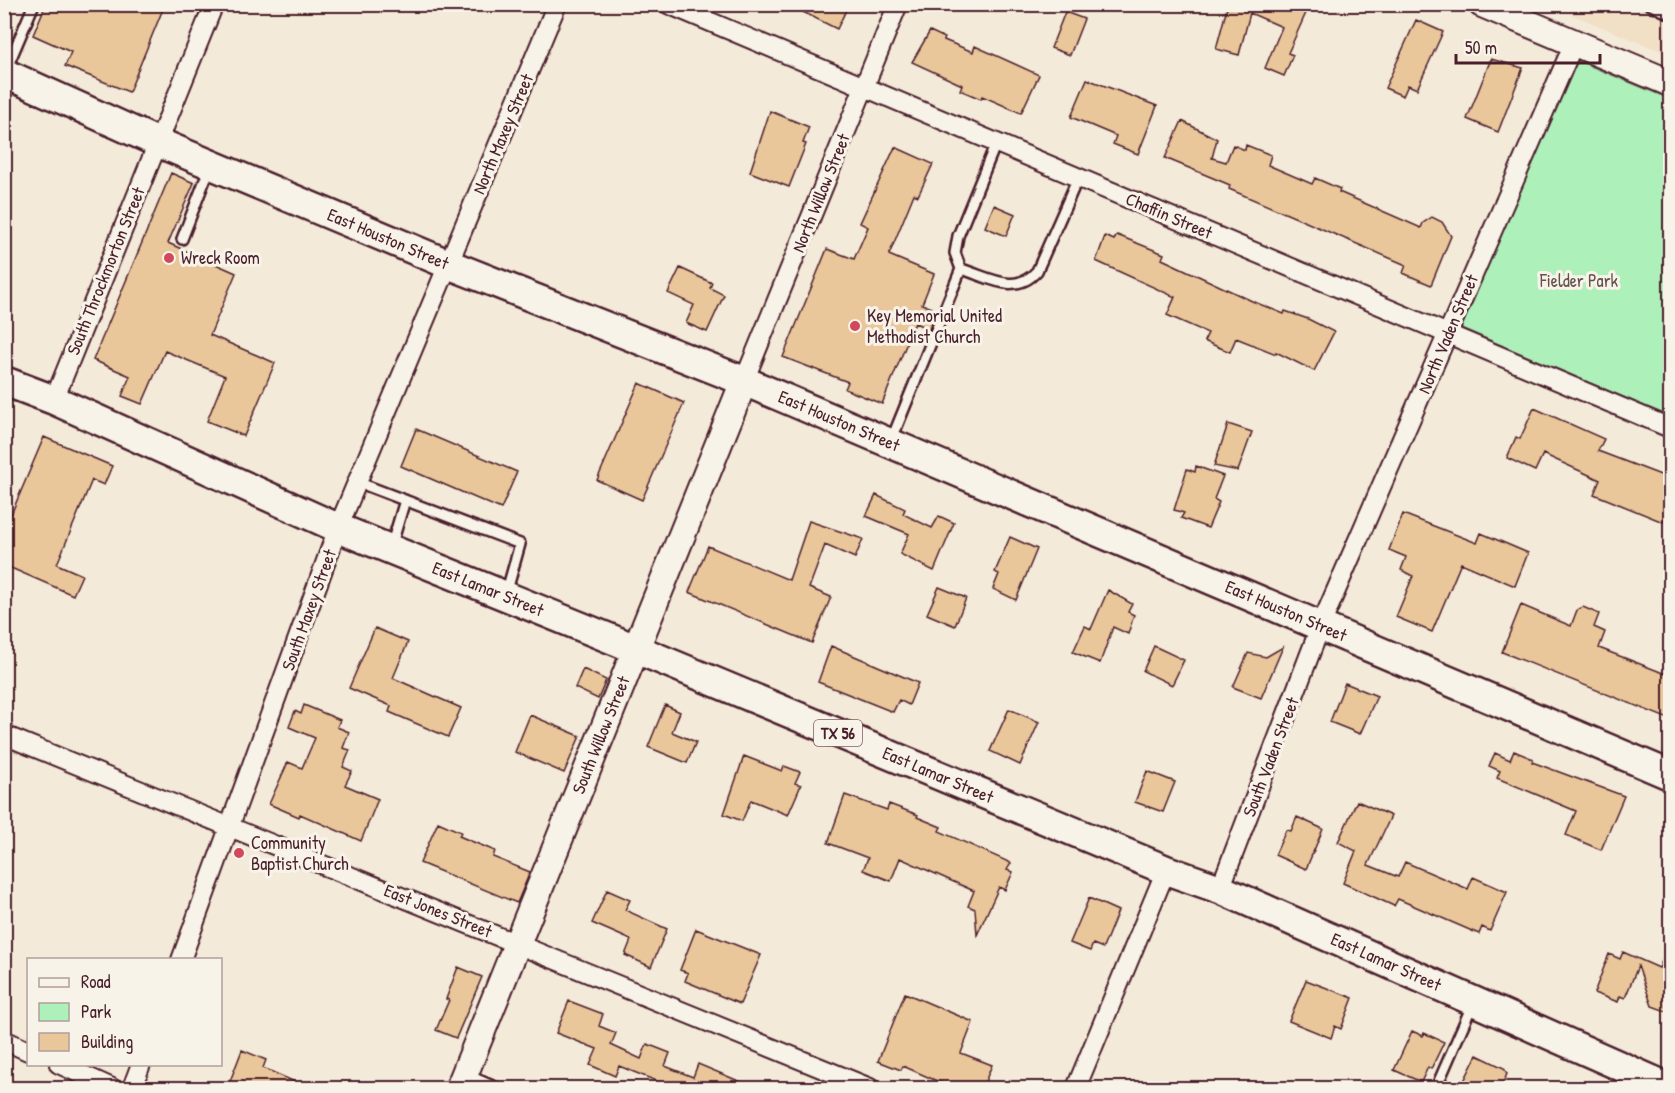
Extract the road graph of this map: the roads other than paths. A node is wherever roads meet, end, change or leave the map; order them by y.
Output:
1 (34, 4) edge
2 (214, 4) edge
3 (557, 4) edge
4 (668, 4) edge
5 (898, 4) edge
6 (1482, 4) edge
7 (1649, 4) edge
8 (1671, 14) edge
9 (1574, 43) junction
10 (5, 74) edge
11 (1671, 83) edge
12 (864, 88) junction
13 (158, 142) junction
14 (996, 143) junction
15 (211, 165) junction
16 (1078, 178) junction
17 (182, 239) dead end
18 (448, 264) junction
19 (961, 269) junction
20 (1449, 333) junction
21 (4, 381) edge
22 (744, 381) junction
23 (54, 400) junction
24 (1671, 428) edge
25 (890, 443) junction
26 (357, 482) junction
27 (405, 500) junction
28 (338, 528) junction
29 (390, 550) junction
30 (506, 596) junction
31 (1321, 626) junction
32 (636, 649) junction
33 (4, 735) edge
34 (1671, 775) edge
35 (228, 828) junction
36 (1166, 870) junction
37 (1221, 889) junction
38 (518, 943) junction
39 (182, 958) edge
40 (1473, 1001) junction
41 (4, 1040) edge
42 (27, 1051) edge
43 (61, 1066) edge
44 (141, 1066) edge
45 (462, 1081) edge
46 (112, 1089) edge
47 (132, 1089) edge
48 (497, 1089) edge
49 (870, 1089) edge
50 (1076, 1089) edge
51 (1436, 1089) edge
52 (1670, 1089) edge

1 - 10 lane
2 - 13 street, South Throckmorton Street
3 - 18 street, North Maxey Street
4 - 12 street, Chaffin Street
5 - 12 street, North Willow Street
6 - 9 street
7 - 8 lane
9 - 11 street
9 - 20 street, North Vaden Street
10 - 13 main road, East Houston Street
12 - 14 street, Chaffin Street
12 - 22 street, North Willow Street
13 - 15 main road, East Houston Street
13 - 23 street, South Throckmorton Street
14 - 16 street, Chaffin Street
14 - 19 lane
15 - 17 lane
15 - 18 main road, East Houston Street
16 - 19 lane
16 - 20 street, Chaffin Street
18 - 22 main road, East Houston Street
18 - 26 street, South Maxey Street
19 - 25 lane
20 - 24 street, Chaffin Street
20 - 31 street, North Vaden Street
21 - 23 main road, East Lamar Street / TX 56
22 - 25 main road, East Houston Street
22 - 32 street, South Willow Street
23 - 28 main road, East Lamar Street / TX 56
25 - 31 main road, East Houston Street
26 - 27 lane
26 - 28 street, South Maxey Street
27 - 29 lane
27 - 30 lane
28 - 29 main road, East Lamar Street / TX 56
28 - 35 street, South Maxey Street
29 - 30 main road, East Lamar Street / TX 56
30 - 32 main road, East Lamar Street / TX 56
31 - 34 main road, East Houston Street
31 - 37 street, South Vaden Street
32 - 36 main road, East Lamar Street / TX 56
32 - 38 street, South Willow Street
33 - 35 street, East Jones Street
35 - 38 street, East Jones Street
35 - 39 street, South Maxey Street
36 - 37 main road, East Lamar Street / TX 56
36 - 50 street
37 - 40 main road, East Lamar Street / TX 56
38 - 45 street, South Willow Street
38 - 49 street, East Jones Street
40 - 51 lane
40 - 52 main road, East Lamar Street / TX 56
41 - 42 street
43 - 46 street
44 - 47 street
45 - 48 lane

